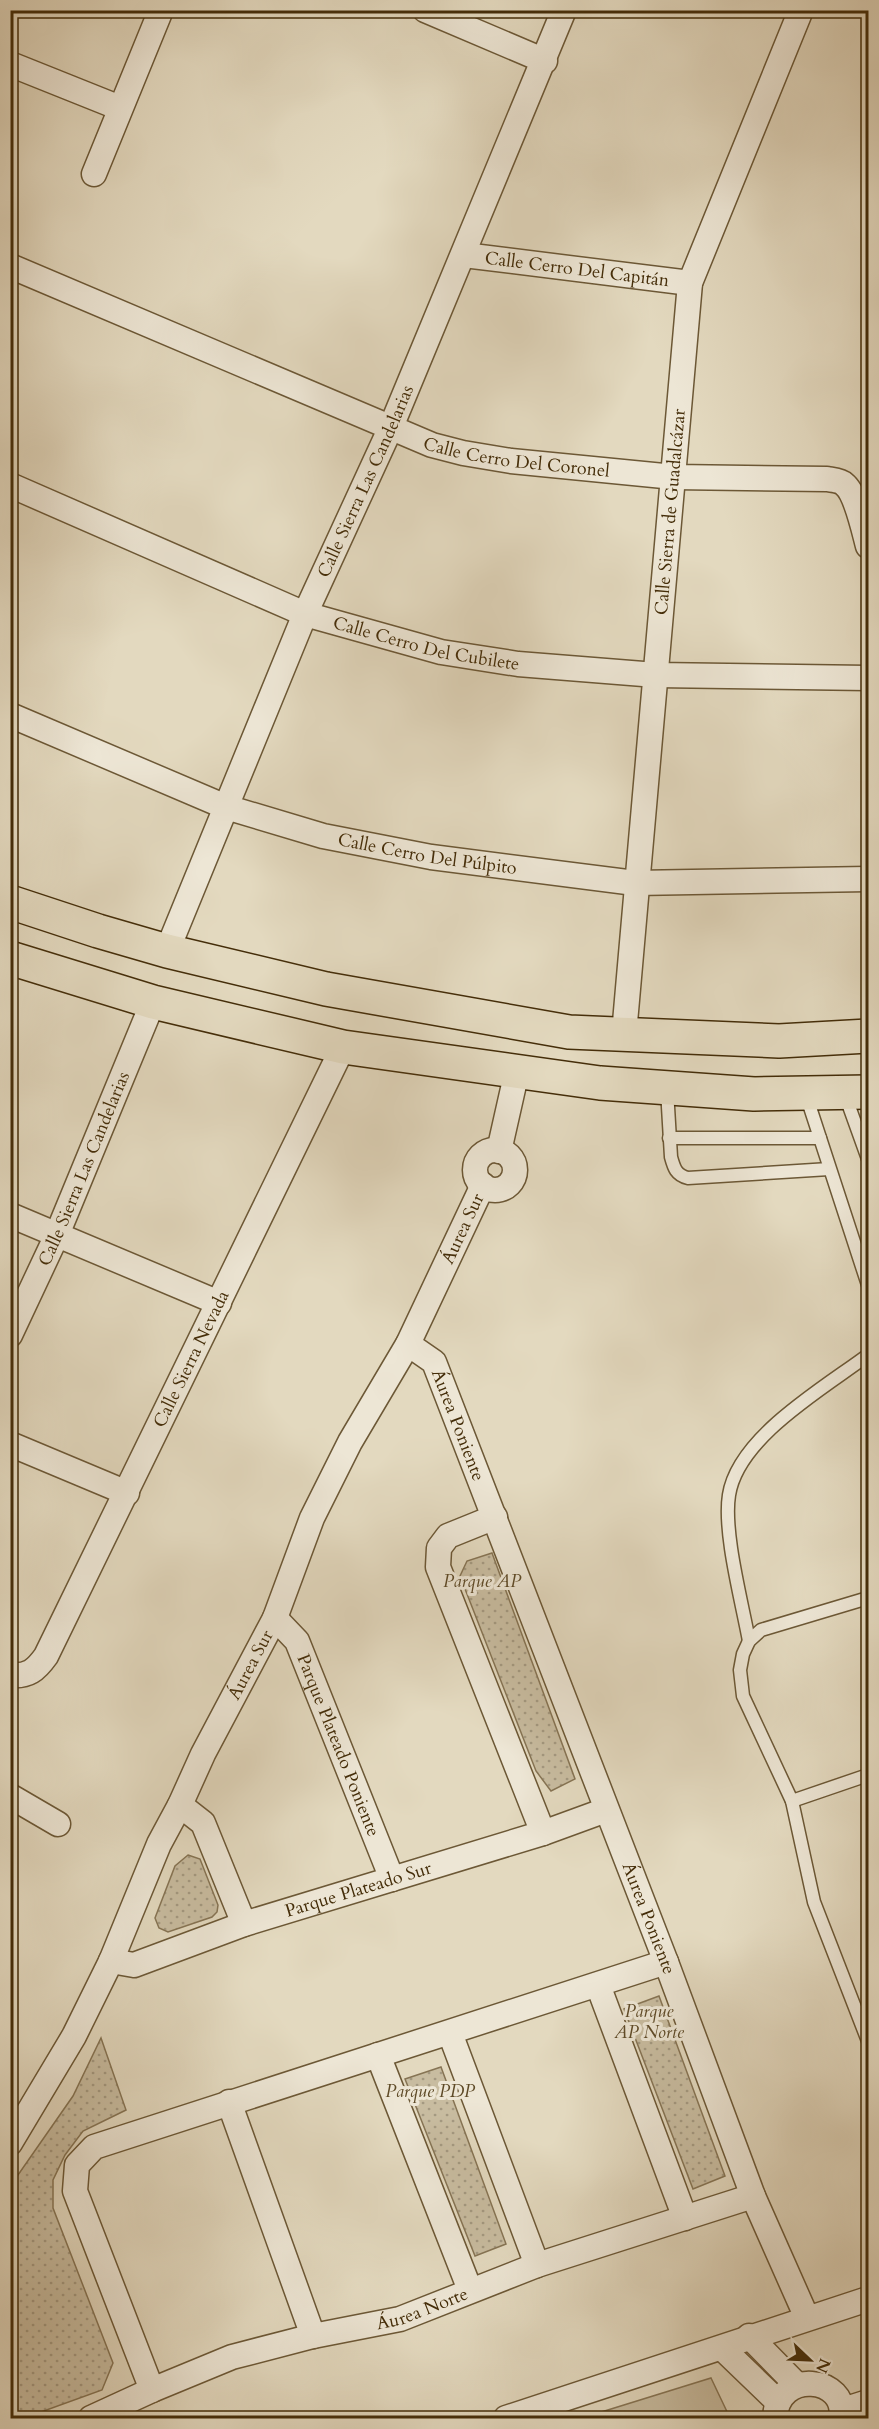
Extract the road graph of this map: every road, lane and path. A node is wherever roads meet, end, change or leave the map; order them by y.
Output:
1 (161, 10) edge
2 (425, 10) edge
3 (564, 10) edge
4 (801, 10) edge
5 (545, 61) junction
6 (10, 64) edge
7 (120, 108) junction
8 (94, 174) dead end
9 (464, 255) junction
10 (10, 267) edge
11 (690, 283) junction
12 (391, 427) junction
13 (674, 477) junction
14 (10, 485) edge
15 (868, 546) edge
16 (305, 614) junction
17 (656, 675) junction
18 (868, 678) edge
19 (10, 715) edge
20 (226, 807) junction
21 (868, 879) edge
22 (635, 883) junction
23 (10, 902) edge
24 (167, 951) junction
25 (10, 958) edge
26 (153, 1002) junction
27 (624, 1034) junction
28 (868, 1036) edge
29 (343, 1047) junction
30 (517, 1071) junction
31 (666, 1088) junction
32 (856, 1093) edge
33 (806, 1094) junction
34 (669, 1138) junction
35 (820, 1138) junction
36 (868, 1159) edge
37 (829, 1169) junction
38 (10, 1215) edge
39 (56, 1237) junction
40 (868, 1285) edge
41 (219, 1303) junction
42 (10, 1335) edge
43 (408, 1344) junction
44 (868, 1355) edge
45 (10, 1444) edge
46 (127, 1493) junction
47 (495, 1517) junction
48 (868, 1598) edge
49 (274, 1618) junction
50 (748, 1641) junction
51 (10, 1675) edge
52 (868, 1775) edge
53 (792, 1801) junction
54 (13, 1804) edge
55 (180, 1805) junction
56 (606, 1810) junction
57 (58, 1824) dead end
58 (543, 1833) junction
59 (392, 1879) junction
60 (244, 1924) junction
61 (111, 1960) junction
62 (666, 1962) junction
63 (598, 1985) junction
64 (450, 2033) junction
65 (868, 2041) edge
66 (378, 2055) junction
67 (229, 2102) junction
68 (10, 2143) edge
69 (753, 2196) junction
70 (685, 2218) junction
71 (537, 2265) junction
72 (470, 2290) junction
73 (866, 2300) edge
74 (807, 2318) junction
75 (313, 2336) junction
76 (749, 2336) junction
77 (722, 2348) junction
78 (797, 2385) junction
79 (152, 2390) junction
80 (857, 2408) edge
81 (776, 2410) edge
82 (91, 2418) edge
83 (506, 2418) edge

1 - 7 street
2 - 5 street
3 - 5 street, Calle Sierra Las Candelarias
4 - 11 street, Calle Sierra de Guadalcázar
5 - 9 street, Calle Sierra Las Candelarias
6 - 7 street
7 - 8 street
9 - 11 street, Calle Cerro Del Capitán
9 - 12 street, Calle Sierra Las Candelarias
10 - 12 street, Calle Cerro Del Coronel
11 - 13 street, Calle Sierra de Guadalcázar
12 - 13 street, Calle Cerro Del Coronel
12 - 16 street, Calle Sierra Las Candelarias
13 - 15 street, Calle Cerro Del Coronel
13 - 17 street, Calle Sierra de Guadalcázar
14 - 16 street, Calle Cerro Del Cubilete
16 - 17 street, Calle Cerro Del Cubilete
16 - 20 street, Calle Sierra Las Candelarias
17 - 18 street, Calle Cerro Del Cubilete
17 - 22 street, Calle Sierra de Guadalcázar
19 - 20 street, Calle Cerro Del Púlpito
20 - 22 street, Calle Cerro Del Púlpito
20 - 24 street, Calle Sierra Las Candelarias
21 - 22 street, Calle Cerro Del Púlpito
22 - 27 street, Calle Sierra de Guadalcázar
23 - 24 main road
24 - 27 main road
25 - 26 main road
26 - 29 main road
26 - 39 street, Calle Sierra Las Candelarias
27 - 28 main road
29 - 30 main road
29 - 41 street, Calle Sierra Nevada
30 - 31 main road
30 - 43 street, Áurea Sur
31 - 33 main road
31 - 34 lane
32 - 33 main road
32 - 36 lane
33 - 35 lane
34 - 35 lane
34 - 37 lane
35 - 37 lane
37 - 40 lane
38 - 39 street
39 - 41 street
39 - 42 street, Calle Sierra Las Candelarias
41 - 46 street, Calle Sierra Nevada
43 - 47 street, Áurea Poniente
43 - 49 street, Áurea Sur
44 - 50 lane
45 - 46 street
46 - 51 street, Calle Sierra Nevada
47 - 56 street, Áurea Poniente
47 - 58 street
48 - 50 lane
49 - 55 street, Áurea Sur
49 - 59 street, Parque Plateado Poniente
50 - 53 lane
52 - 53 lane
53 - 65 lane
54 - 57 street
55 - 60 street
55 - 61 street, Áurea Sur
56 - 58 street, Parque Plateado Sur
56 - 62 street, Áurea Poniente
58 - 59 street, Parque Plateado Sur
59 - 60 street, Parque Plateado Sur
60 - 61 street, Parque Plateado Sur
61 - 68 street, Áurea Sur
62 - 63 street
62 - 69 street, Áurea Poniente
63 - 64 street
63 - 70 street
64 - 66 street
64 - 71 street
66 - 67 street
66 - 72 street
67 - 75 street
67 - 79 street
69 - 70 street, Áurea Norte
69 - 74 street, Áurea Poniente
70 - 71 street, Áurea Norte
71 - 72 street, Áurea Norte
72 - 75 street, Áurea Norte
73 - 74 street
74 - 76 street
75 - 79 street, Áurea Norte
76 - 77 street
76 - 78 street
77 - 81 street
77 - 83 street
78 - 80 street
78 - 81 street
79 - 82 street, Áurea Norte

